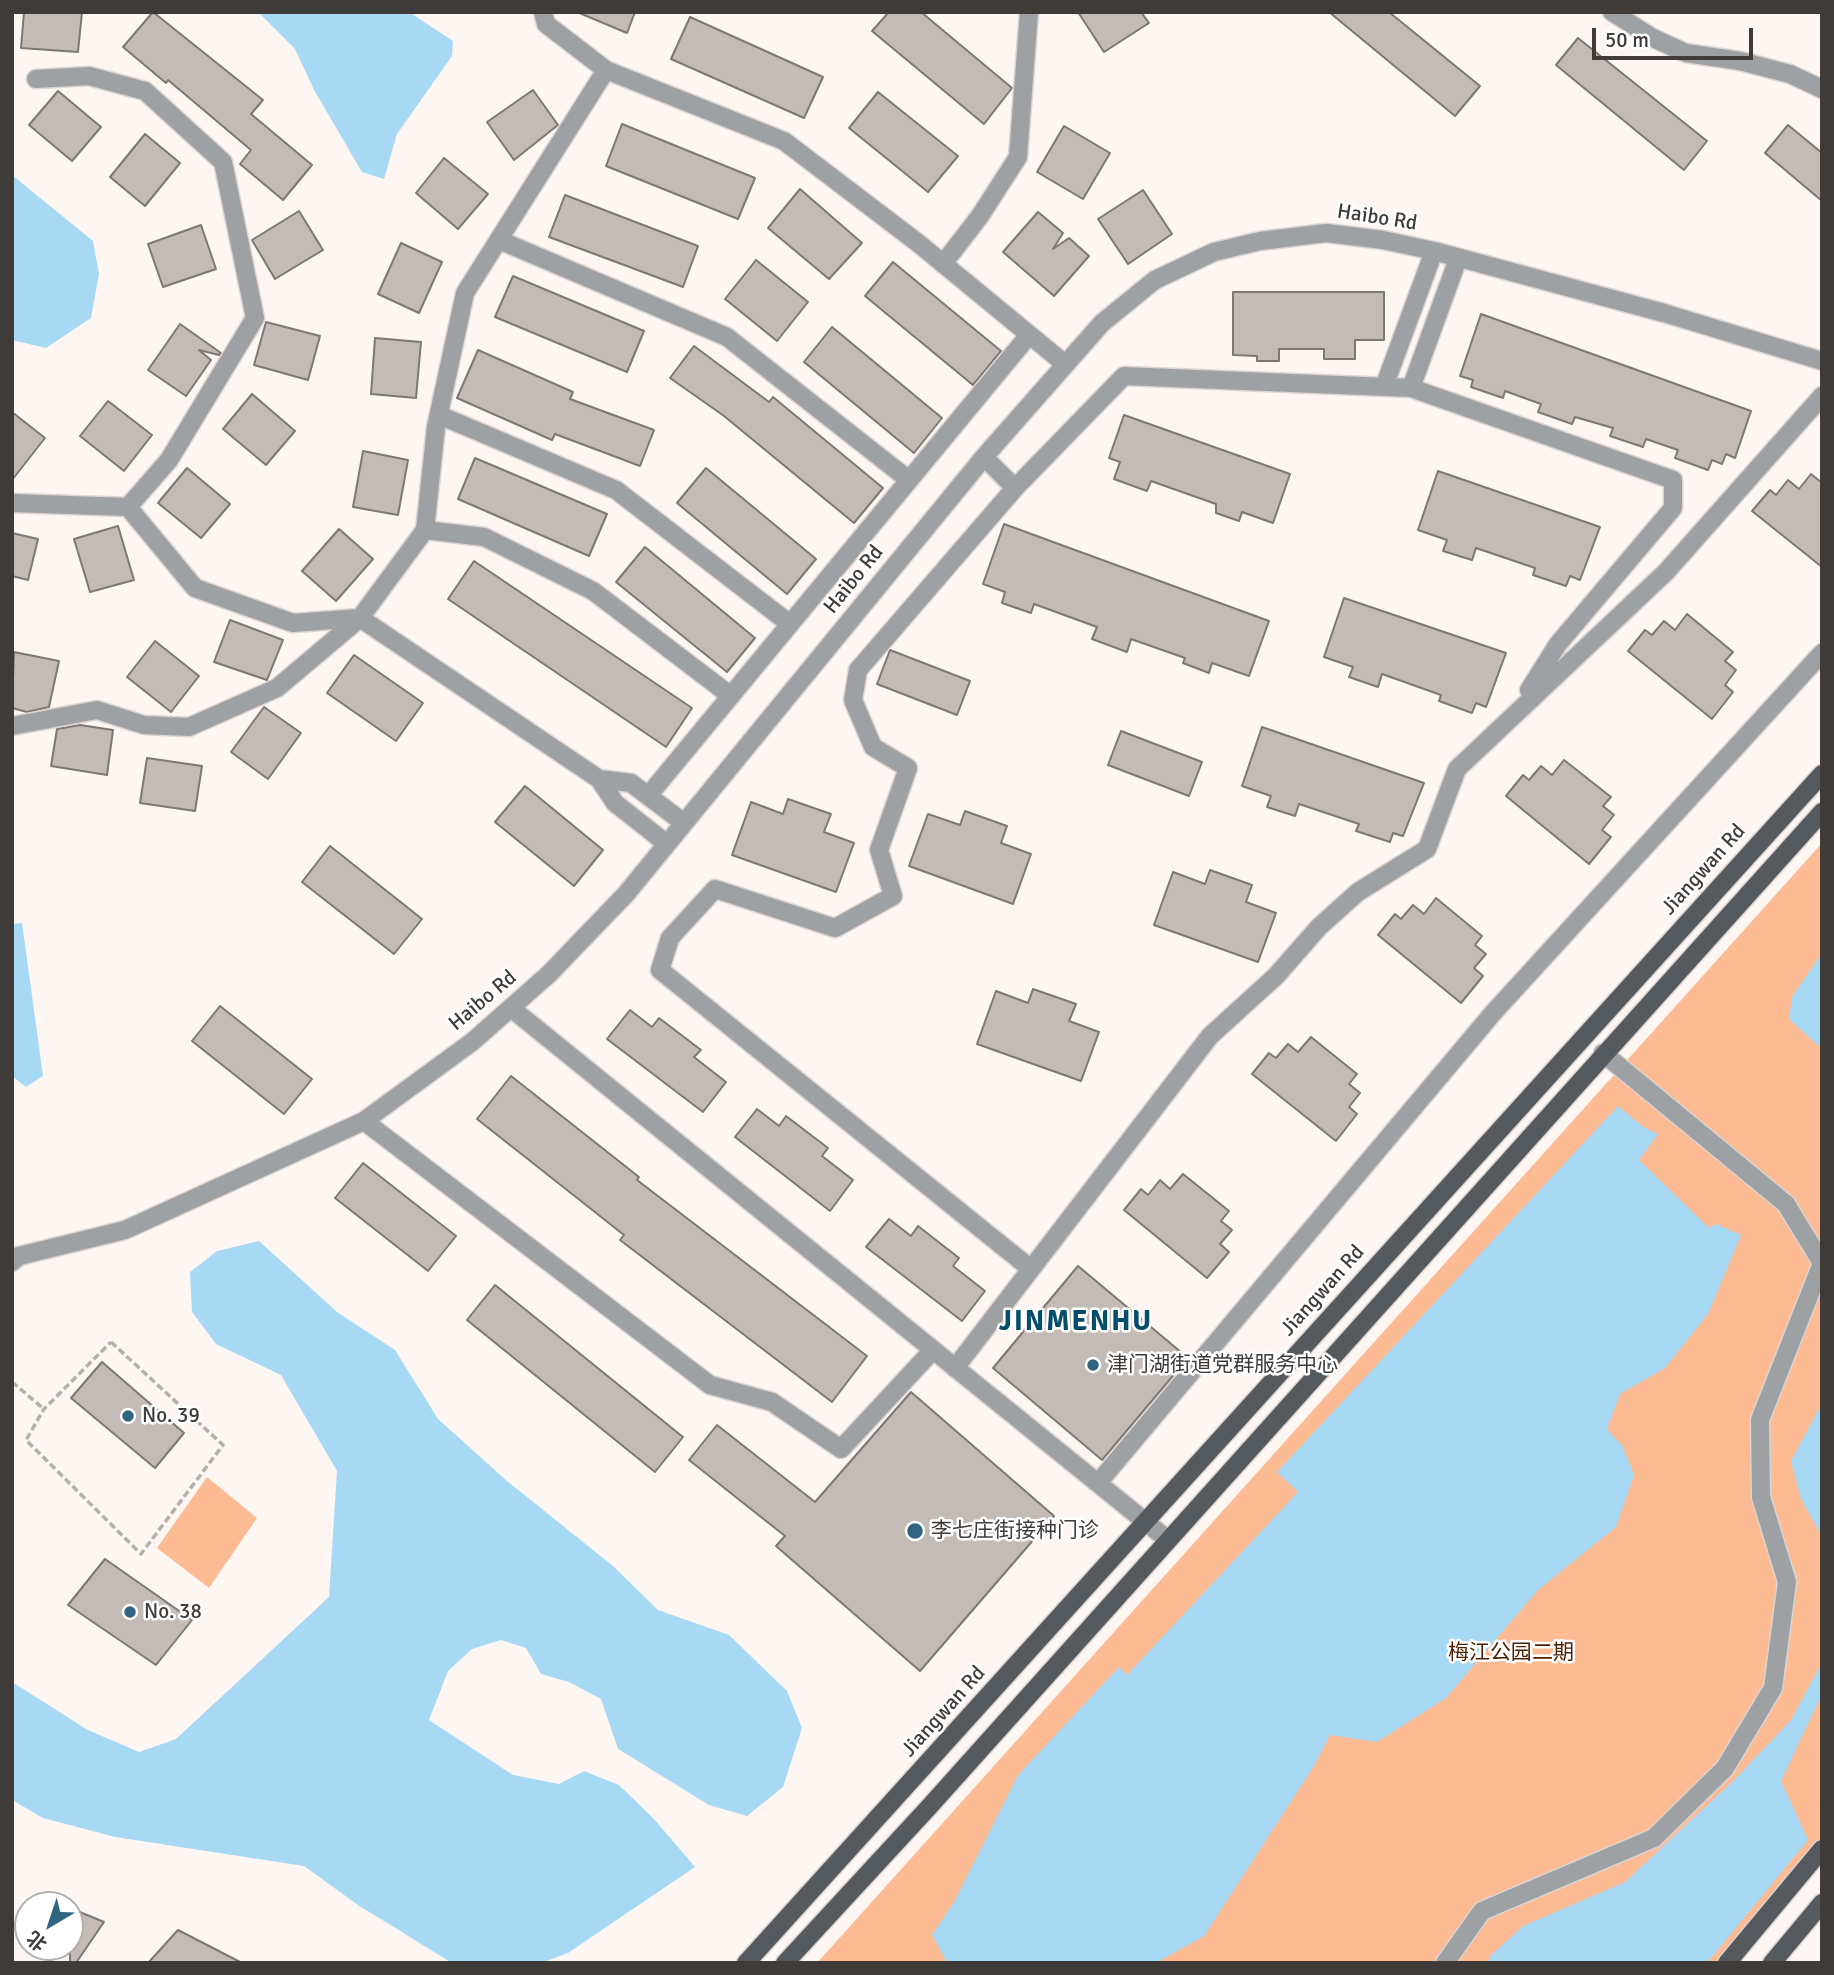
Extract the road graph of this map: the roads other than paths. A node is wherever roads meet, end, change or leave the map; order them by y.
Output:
1 (543, 12) edge
2 (1029, 12) edge
3 (1612, 12) edge
4 (606, 70) junction
5 (36, 79) dead end
6 (1822, 89) edge
7 (499, 240) junction
8 (1434, 251) junction
9 (1458, 259) junction
10 (943, 264) junction
11 (1029, 335) junction
12 (1822, 361) edge
13 (1065, 364) junction
14 (1384, 387) junction
15 (1411, 388) junction
16 (1822, 396) edge
17 (439, 415) junction
18 (984, 457) junction
19 (909, 480) junction
20 (1015, 488) junction
21 (12, 503) edge
22 (128, 507) junction
23 (425, 530) junction
24 (360, 618) junction
25 (790, 624) junction
26 (1822, 653) edge
27 (731, 695) junction
28 (1514, 713) junction
29 (12, 726) edge
30 (1822, 774) edge
31 (599, 779) junction
32 (648, 796) junction
33 (1822, 812) edge
34 (684, 823) junction
35 (667, 844) junction
36 (511, 1008) junction
37 (1603, 1053) junction
38 (364, 1121) junction
39 (12, 1262) edge
40 (1031, 1269) junction
41 (933, 1350) junction
42 (956, 1368) junction
43 (1098, 1483) junction
44 (1145, 1521) junction
45 (1168, 1540) junction
46 (1822, 1849) edge
47 (1822, 1903) edge
48 (746, 1963) edge
49 (785, 1963) edge
50 (1445, 1963) edge
51 (1727, 1963) edge
52 (1772, 1963) edge

1 - 4 street
2 - 10 street
3 - 6 street
4 - 7 street
4 - 10 street
5 - 22 street
7 - 17 street
7 - 19 street
8 - 9 street, Haibo Rd
8 - 13 street, Haibo Rd
8 - 14 street
9 - 12 street, Haibo Rd
9 - 15 street
10 - 11 street
11 - 13 street
11 - 19 street
13 - 18 street, Haibo Rd
14 - 15 street
14 - 20 street
15 - 28 street
16 - 28 street
17 - 23 street
17 - 25 street
18 - 20 street
18 - 34 street, Haibo Rd
19 - 25 street
20 - 40 street
21 - 22 street
22 - 24 street
23 - 24 street
23 - 27 street
24 - 29 street
24 - 31 street
25 - 27 street
26 - 43 street
27 - 32 street
28 - 40 street
30 - 44 main road, Jiangwan Rd
31 - 32 street
31 - 35 street
32 - 34 street
33 - 37 main road
34 - 35 street, Haibo Rd
35 - 36 street, Haibo Rd
36 - 38 street, Haibo Rd
36 - 41 street
37 - 45 main road
37 - 50 street
38 - 39 street, Haibo Rd
38 - 41 street
40 - 42 street
41 - 42 street
42 - 43 street
43 - 44 street
44 - 45 street
44 - 48 main road, Jiangwan Rd
45 - 49 main road
46 - 51 main road
47 - 52 main road

